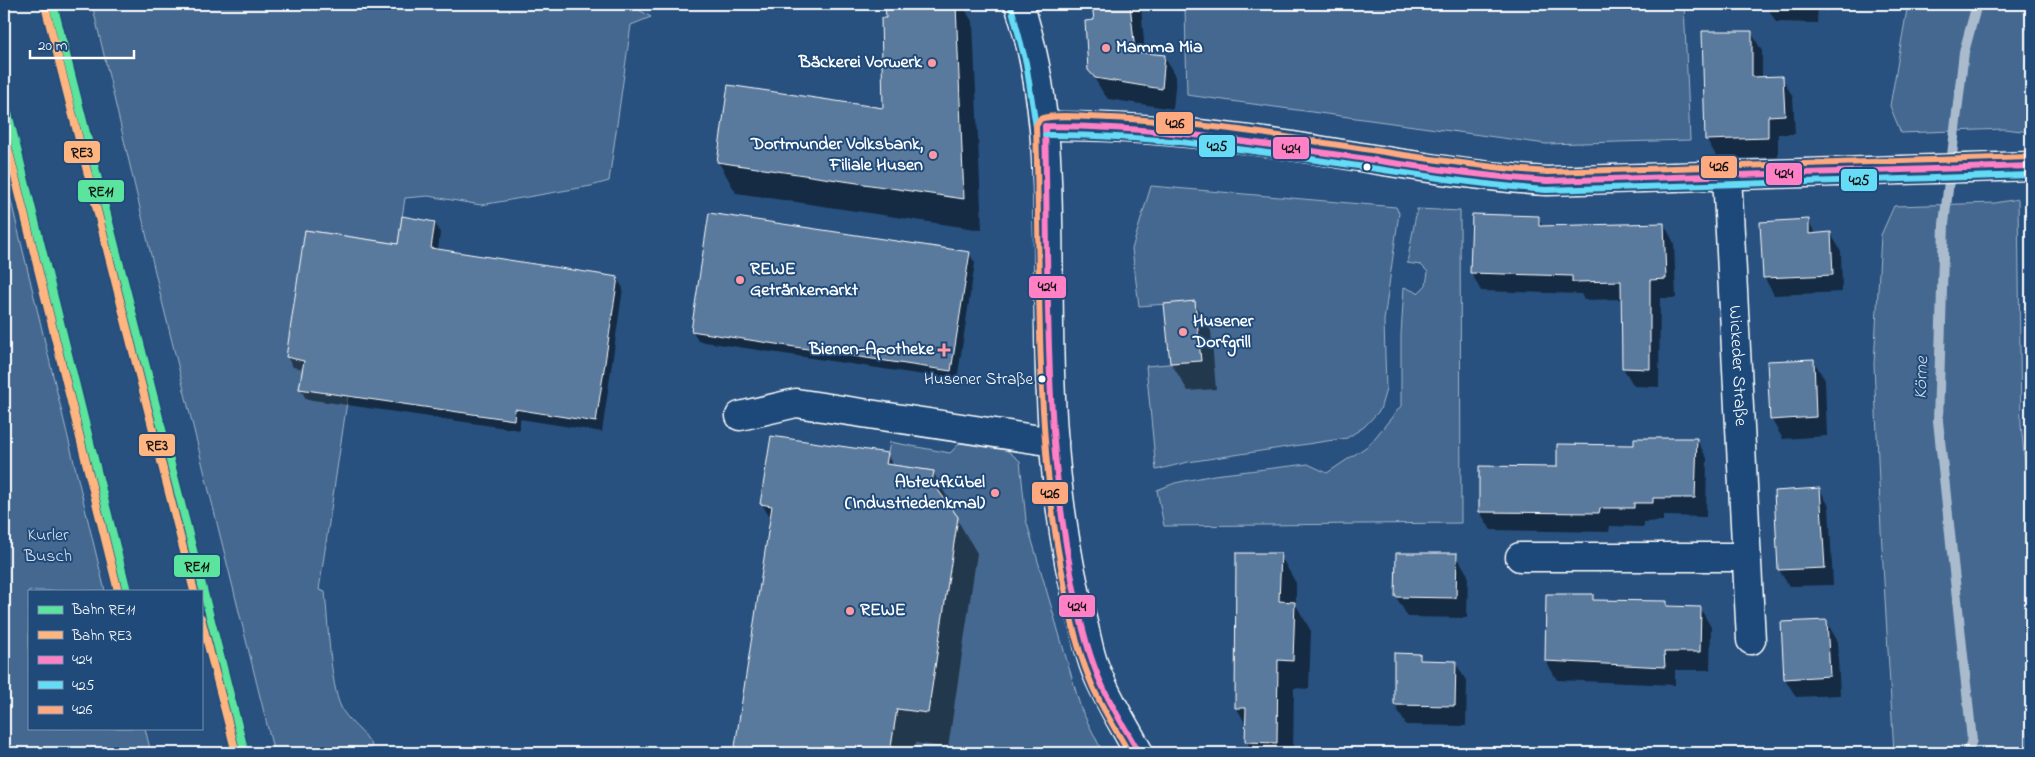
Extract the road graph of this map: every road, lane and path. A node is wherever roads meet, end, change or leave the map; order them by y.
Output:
1 (1019, 4) edge
2 (1045, 126) junction
3 (2031, 166) edge
4 (1727, 175) junction
5 (740, 416) dead end
6 (1054, 442) junction
7 (1520, 557) dead end
8 (1745, 557) junction
9 (1750, 640) dead end
10 (1139, 753) edge

1 - 2 street
2 - 4 street
2 - 6 street
3 - 4 street
4 - 8 street, Wickeder Straße
5 - 6 street
6 - 10 street
7 - 8 street
8 - 9 street, Wickeder Straße

